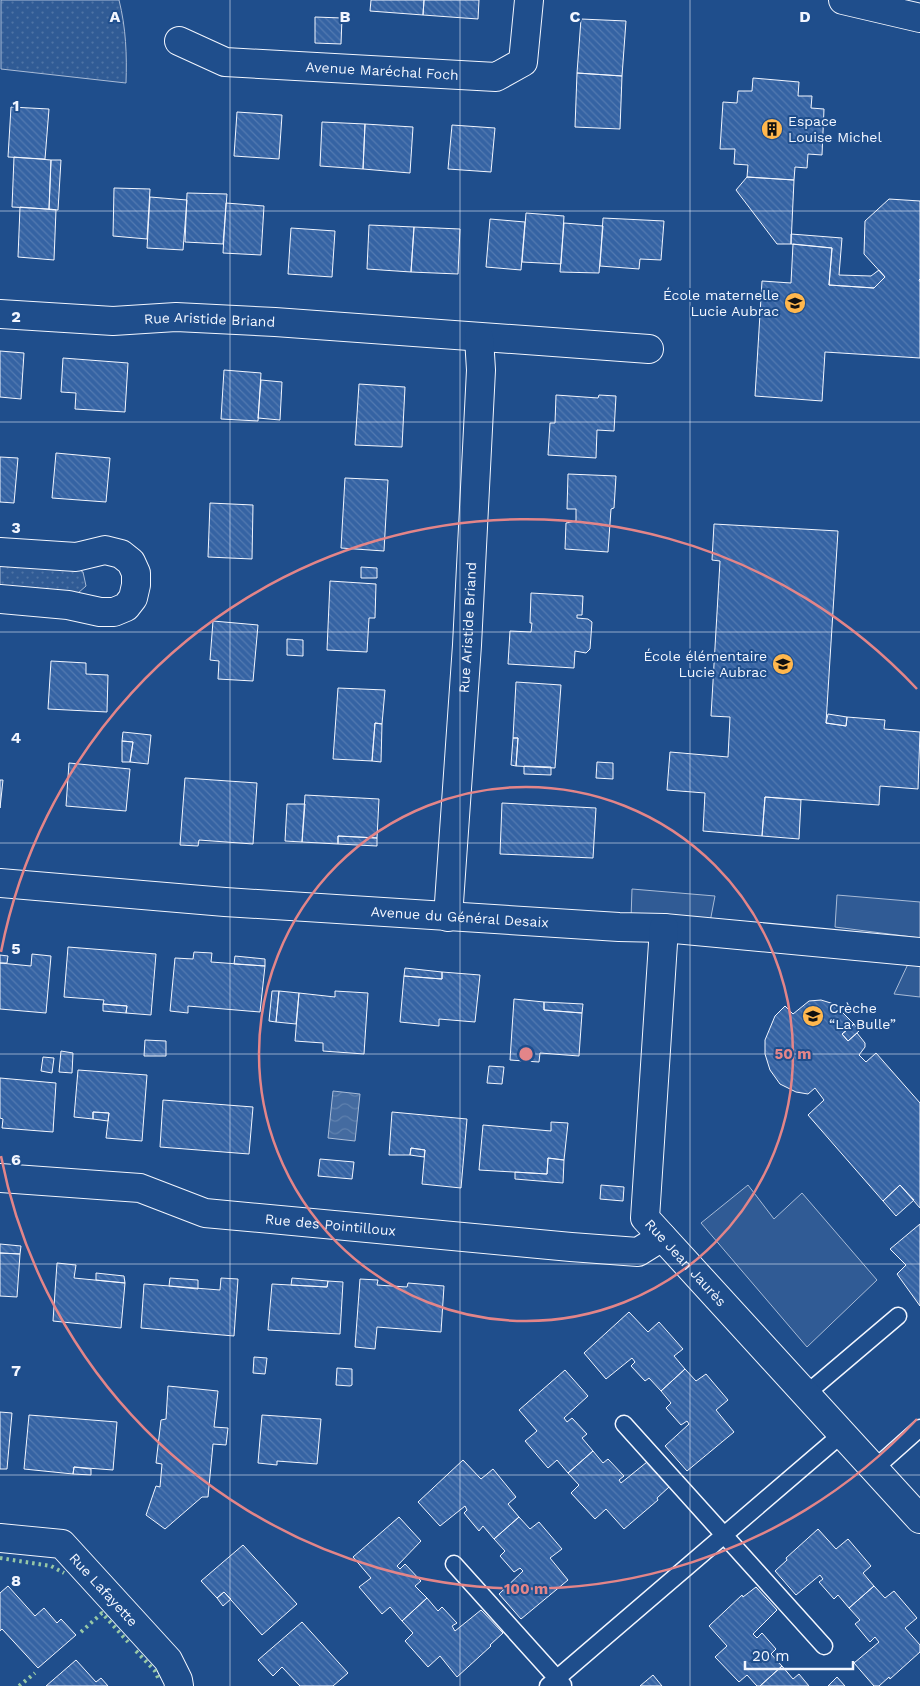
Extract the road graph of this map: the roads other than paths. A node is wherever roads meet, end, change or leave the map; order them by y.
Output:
1 (529, 0) edge
2 (843, 0) edge
3 (920, 18) edge
4 (179, 41) dead end
5 (0, 314) edge
6 (479, 338) junction
7 (649, 350) dead end
8 (0, 552) edge
9 (0, 599) edge
10 (0, 883) edge
11 (448, 916) junction
12 (664, 928) junction
13 (920, 952) edge
14 (0, 1178) edge
15 (662, 1237) junction
16 (898, 1316) dead end
17 (806, 1394) junction
18 (624, 1424) dead end
19 (920, 1428) edge
20 (842, 1434) junction
21 (874, 1469) junction
22 (920, 1519) edge
23 (725, 1534) junction
24 (0, 1538) edge
25 (454, 1564) dead end
26 (824, 1646) dead end
27 (556, 1683) edge
28 (179, 1686) edge

1 - 4 street, Avenue Maréchal Foch
2 - 3 street
5 - 6 street, Rue Aristide Briand
6 - 7 street, Rue Aristide Briand
6 - 11 street, Rue Aristide Briand
8 - 9 street
10 - 11 street, Avenue du Général Desaix
11 - 12 street, Avenue du Général Desaix
12 - 13 street, Avenue du Général Desaix
12 - 15 street, Rue Jean Jaurès
14 - 15 street, Rue des Pointilloux
15 - 17 street, Rue Jean Jaurès
16 - 17 lane
17 - 20 street, Rue Jean Jaurès
18 - 23 lane
19 - 21 lane
20 - 21 street, Rue Jean Jaurès
20 - 23 lane
21 - 22 street, Rue Jean Jaurès
23 - 26 lane
23 - 27 lane
24 - 28 street, Rue Lafayette
25 - 27 lane

